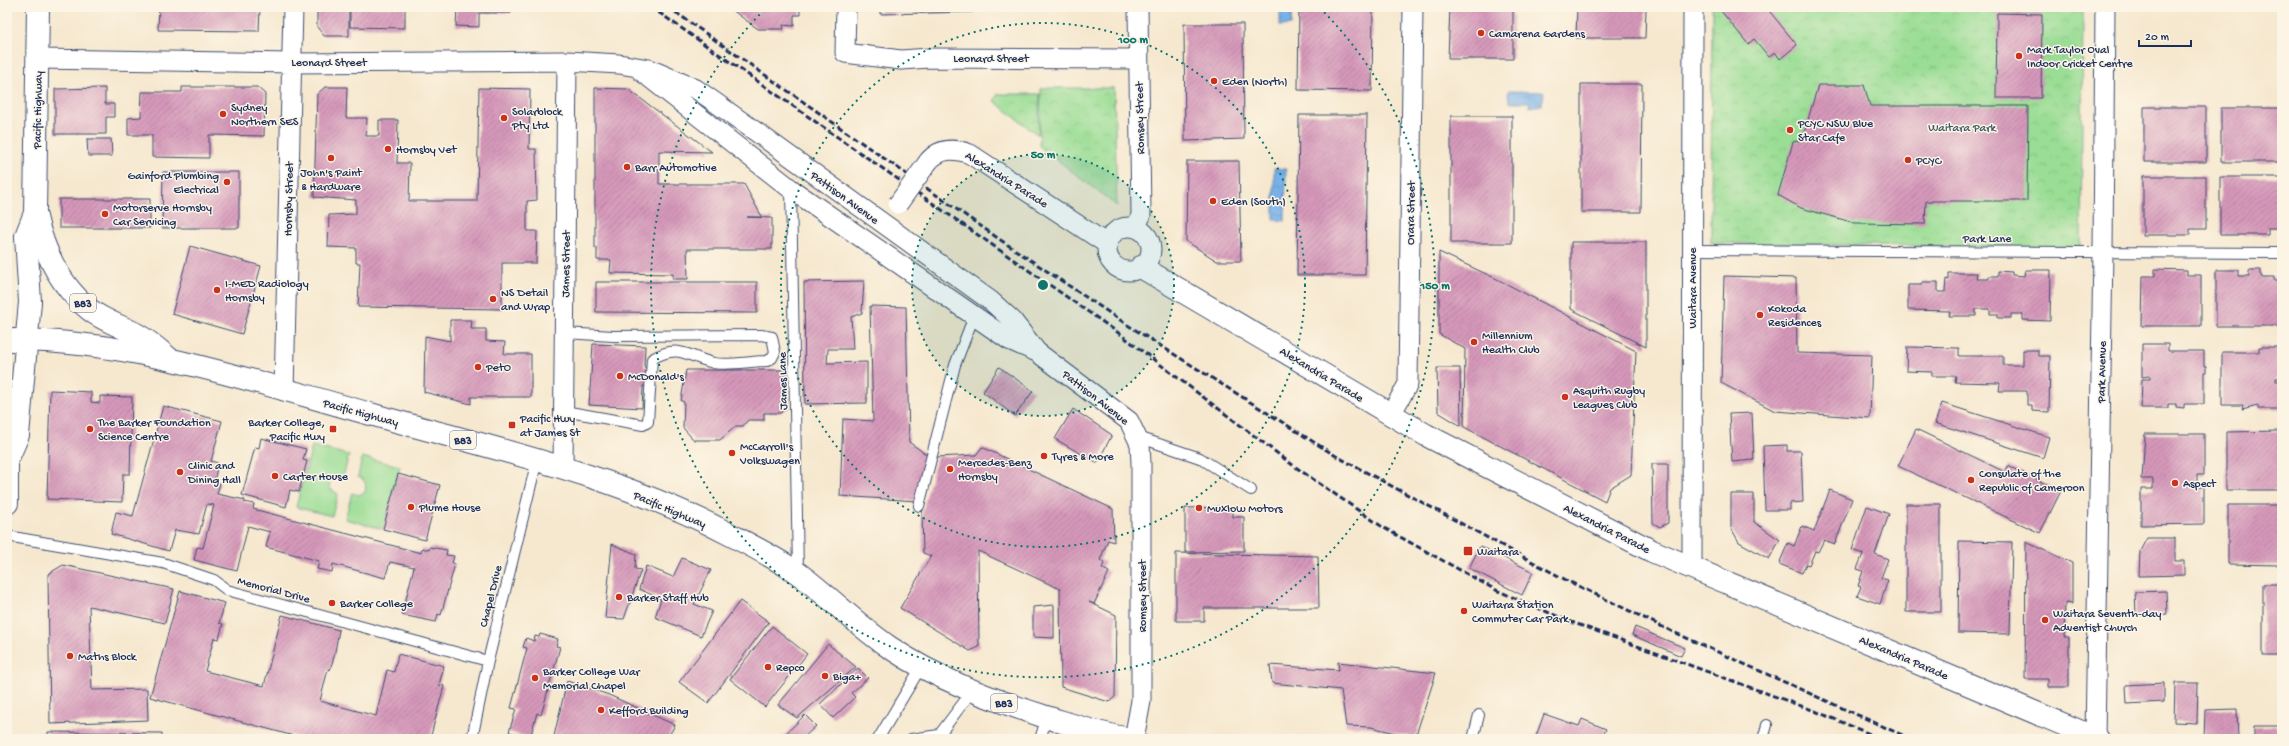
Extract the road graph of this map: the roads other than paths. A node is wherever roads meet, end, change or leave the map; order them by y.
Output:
1 (38, 7) edge
2 (293, 7) edge
3 (846, 7) edge
4 (1138, 7) edge
5 (1413, 7) edge
6 (1694, 7) edge
7 (2105, 7) edge
8 (38, 59) junction
9 (1138, 59) junction
10 (567, 61) junction
11 (291, 63) junction
12 (628, 66) junction
13 (791, 188) junction
14 (35, 213) junction
15 (884, 225) junction
16 (1136, 228) junction
17 (1107, 244) junction
18 (1692, 250) junction
19 (2103, 252) junction
20 (2282, 253) edge
21 (1141, 267) junction
22 (974, 316) junction
23 (565, 333) junction
24 (16, 340) edge
25 (1036, 352) junction
26 (170, 359) junction
27 (284, 391) junction
28 (564, 411) junction
29 (1391, 414) junction
30 (1139, 445) junction
31 (8, 456) edge
32 (537, 460) junction
33 (563, 468) junction
34 (1251, 490) dead end
35 (7, 503) edge
36 (920, 506) dead end
37 (7, 536) edge
38 (1692, 568) junction
39 (798, 573) junction
40 (488, 661) junction
41 (921, 667) junction
42 (972, 691) junction
43 (1479, 715) dead end
44 (1047, 717) junction
45 (1768, 725) dead end
46 (1091, 735) edge
47 (2096, 738) edge
48 (472, 739) edge
49 (878, 739) edge
50 (911, 739) edge
51 (1040, 739) edge
52 (1131, 739) edge
53 (1134, 739) edge
54 (1473, 739) edge
55 (1763, 739) edge

1 - 8 main road, Pacific Highway / B83
2 - 11 street, Hornsby Street
3 - 9 street, Leonard Street
4 - 9 street, Romsey Street
5 - 29 street, Orara Street
6 - 18 street, Waitara Avenue
7 - 19 street, Park Avenue
8 - 11 street, Leonard Street
8 - 14 main road, Pacific Highway / B83
9 - 16 street, Romsey Street
10 - 11 street, Leonard Street
10 - 12 street, Leonard Street
10 - 23 street, James Street
11 - 27 street, Hornsby Street
12 - 13 street, Pattison Avenue
12 - 15 street, Pattison Avenue
13 - 22 street, Pattison Avenue
13 - 39 lane, James Lane
14 - 24 main road, Pacific Highway
14 - 26 main road, Pacific Highway / B83
15 - 17 street, Alexandria Parade, bridge
15 - 25 street, Pattison Avenue
16 - 17 street
16 - 21 street
17 - 21 street
18 - 19 lane, Park Lane
18 - 38 street, Waitara Avenue
19 - 20 lane, Park Lane
19 - 47 street, Park Avenue
21 - 29 main road, Alexandria Parade
22 - 25 street, Pattison Avenue
22 - 36 lane
23 - 28 street, James Street
23 - 28 lane
24 - 26 main road, Pacific Highway / B83
24 - 31 main road
25 - 30 street, Pattison Avenue
26 - 27 main road, Pacific Highway / B83
27 - 32 main road, Pacific Highway / B83
28 - 33 street, James Street
29 - 38 main road, Alexandria Parade
30 - 34 lane
30 - 53 street, Romsey Street
31 - 35 main road
32 - 33 main road, Pacific Highway / B83
32 - 40 lane, Chapel Drive
33 - 39 main road, Pacific Highway / B83
37 - 40 lane, Memorial Drive
38 - 47 main road, Alexandria Parade
39 - 41 main road, Pacific Highway / B83
40 - 48 lane, Chapel Drive
41 - 42 main road, Pacific Highway / B83
41 - 49 lane
42 - 44 main road, Pacific Highway / B83
42 - 50 lane
43 - 54 lane
44 - 46 main road, Pacific Highway / B83
44 - 51 lane
45 - 55 lane
46 - 52 main road, Pacific Highway / B83

